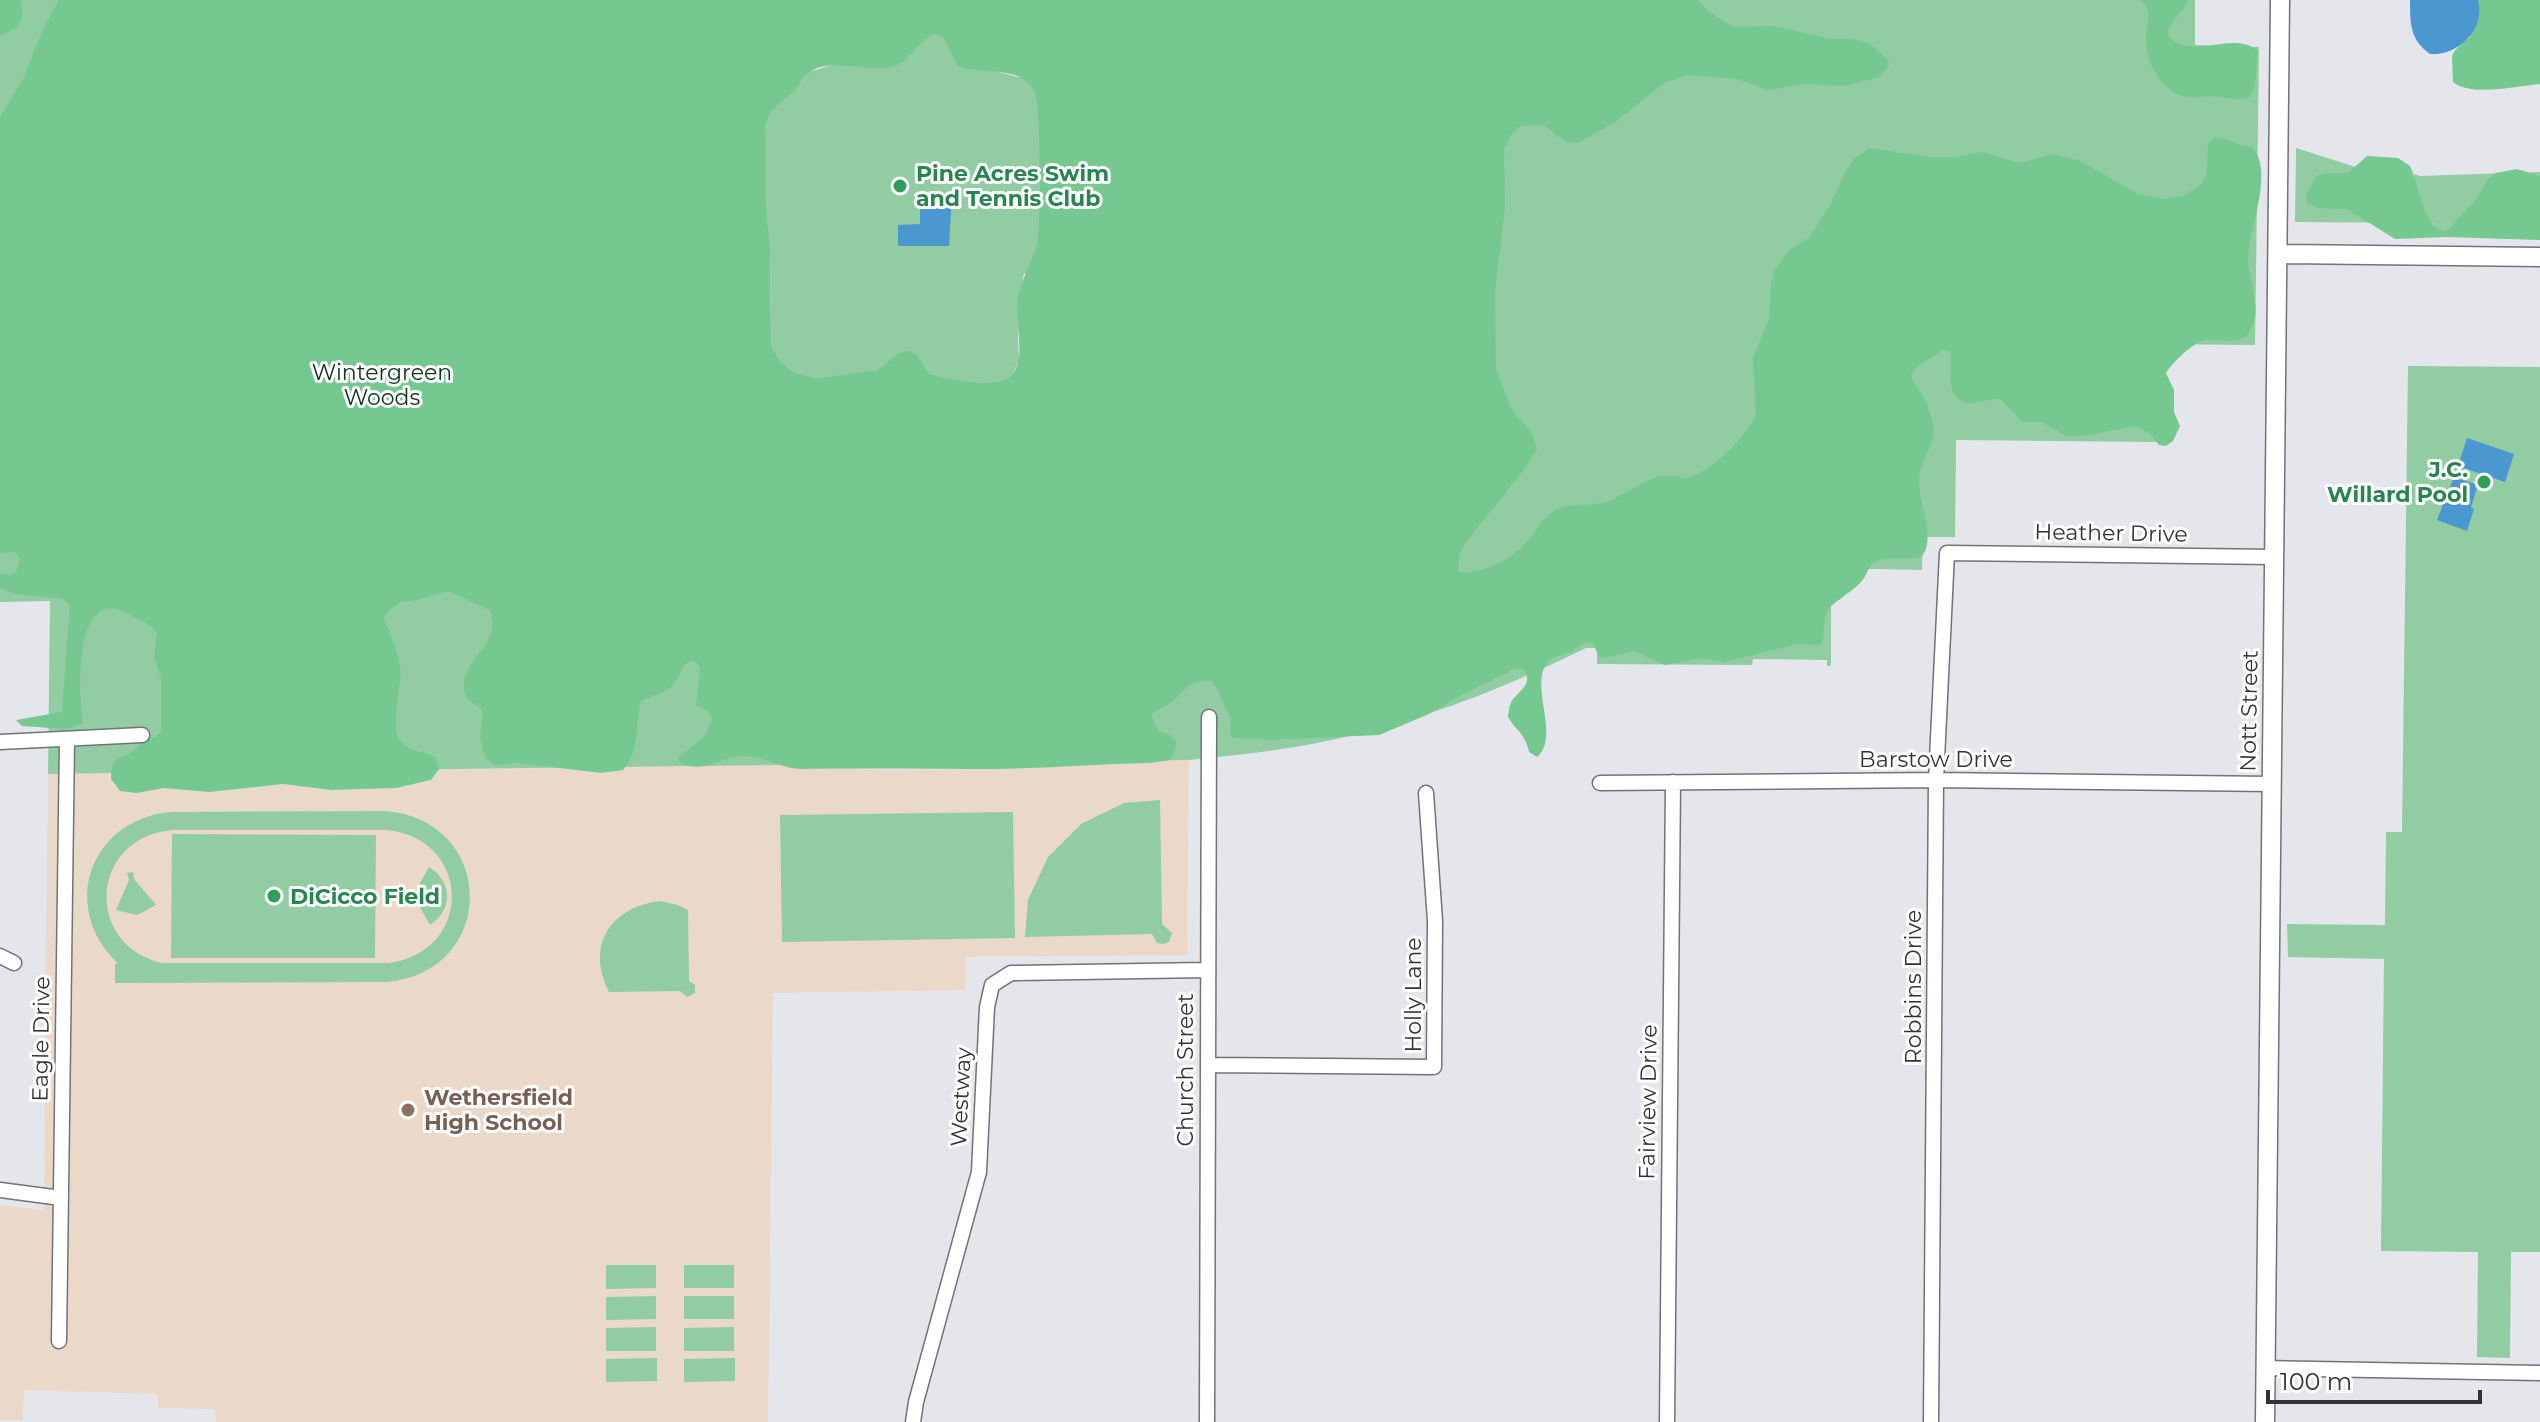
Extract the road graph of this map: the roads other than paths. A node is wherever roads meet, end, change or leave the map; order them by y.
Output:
1 (2280, 0) edge
2 (2278, 254) junction
3 (2540, 257) edge
4 (1947, 553) joint
5 (2275, 557) junction
6 (1209, 717) dead end
7 (142, 735) dead end
8 (67, 739) junction
9 (0, 742) edge
10 (1936, 780) junction
11 (1673, 782) junction
12 (1600, 783) dead end
13 (2272, 784) junction
14 (1426, 793) dead end
15 (0, 956) edge
16 (14, 963) dead end
17 (1206, 970) junction
18 (1208, 1065) junction
19 (0, 1190) edge
20 (61, 1198) junction
21 (59, 1341) dead end
22 (2265, 1368) junction
23 (2540, 1373) edge
24 (913, 1422) edge
25 (1207, 1422) edge
26 (1667, 1422) edge
27 (1931, 1422) edge
28 (2265, 1422) edge

1 - 2 street, Nott Street
2 - 3 street
2 - 5 street, Nott Street
4 - 5 street, Heather Drive
4 - 10 street, Robbins Drive
5 - 13 street, Nott Street
6 - 17 street, Church Street
7 - 8 street
8 - 9 street
8 - 20 street, Eagle Drive
10 - 11 street, Barstow Drive
10 - 13 street, Barstow Drive
10 - 27 street, Robbins Drive
11 - 12 street, Barstow Drive
11 - 26 street, Fairview Drive
13 - 22 street, Nott Street
14 - 18 street, Holly Lane
15 - 16 street
17 - 18 street, Church Street
17 - 24 street, Westway
18 - 25 street, Church Street
19 - 20 street
20 - 21 street, Eagle Drive
22 - 23 street
22 - 28 street, Nott Street

